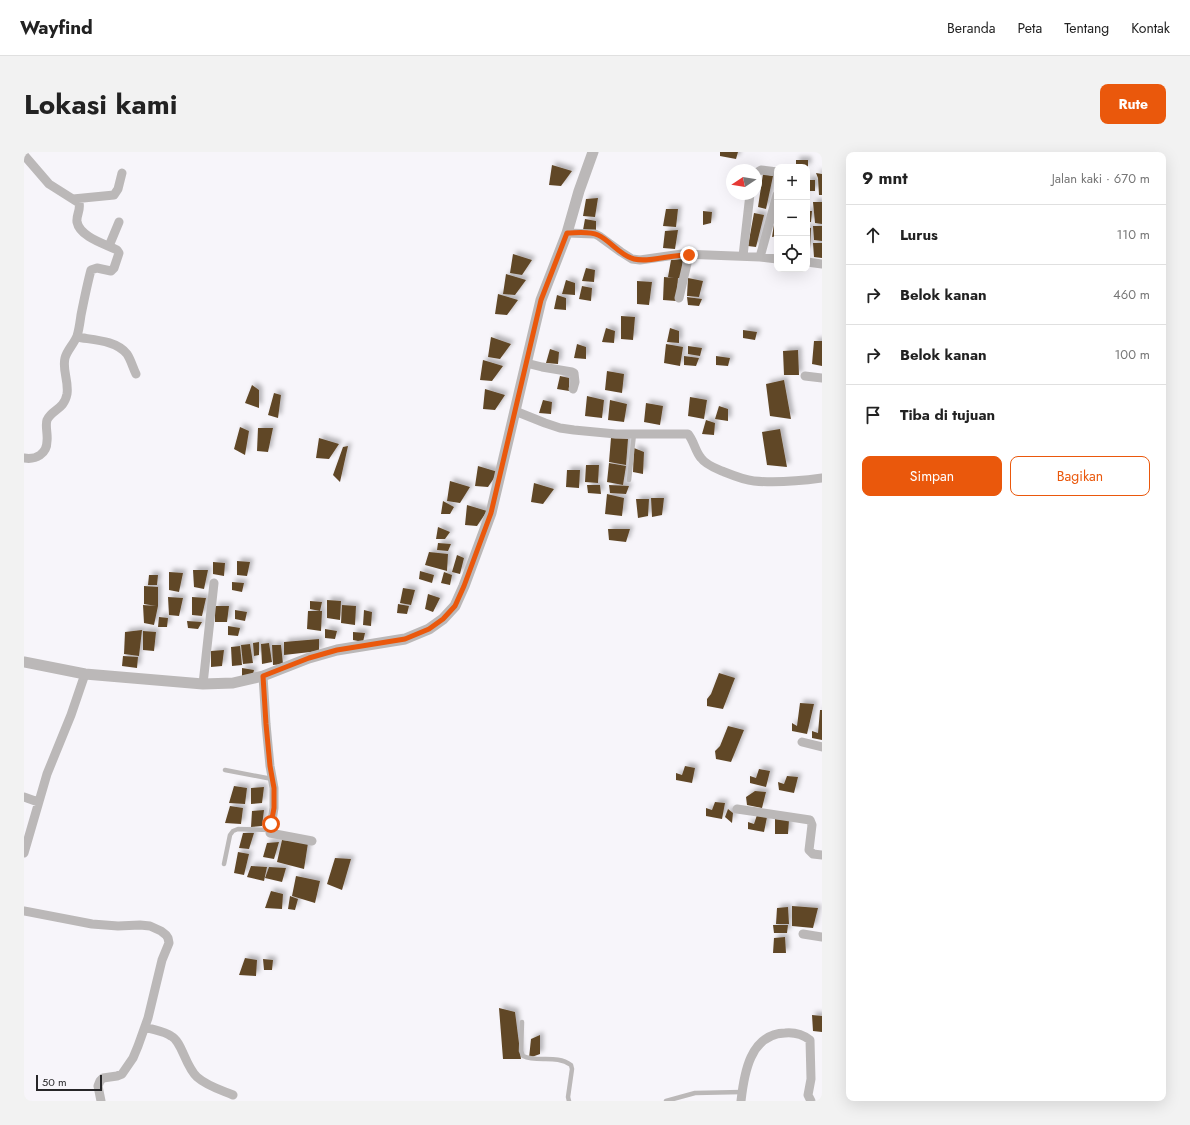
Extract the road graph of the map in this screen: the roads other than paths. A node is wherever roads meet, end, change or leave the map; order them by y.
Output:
1 (593, 152) edge
2 (24, 155) edge
3 (762, 170) edge
4 (774, 172) edge
5 (122, 173) dead end
6 (73, 199) junction
7 (749, 200) edge
8 (776, 200) edge
9 (119, 222) dead end
10 (567, 233) junction
11 (109, 246) junction
12 (689, 255) junction
13 (743, 256) junction
14 (760, 256) junction
15 (774, 258) edge
16 (810, 262) edge
17 (822, 264) edge
18 (679, 298) dead end
19 (77, 337) junction
20 (526, 363) junction
21 (136, 374) dead end
22 (805, 376) dead end
23 (822, 378) edge
24 (573, 389) dead end
25 (515, 411) junction
26 (634, 434) junction
27 (24, 458) edge
28 (822, 478) edge
29 (629, 480) dead end
30 (214, 583) dead end
31 (24, 662) edge
32 (85, 674) junction
33 (263, 676) junction
34 (203, 684) junction
35 (802, 742) dead end
36 (822, 747) edge
37 (226, 770) dead end
38 (272, 779) junction
39 (24, 797) edge
40 (38, 802) junction
41 (737, 809) dead end
42 (270, 830) junction
43 (312, 841) dead end
44 (24, 853) edge
45 (822, 855) edge
46 (224, 864) dead end
47 (24, 911) edge
48 (803, 934) dead end
49 (822, 937) edge
50 (522, 1022) dead end
51 (145, 1027) junction
52 (233, 1095) dead end
53 (741, 1096) edge
54 (101, 1101) edge
55 (569, 1101) edge
56 (666, 1101) edge
57 (811, 1101) edge

1 - 10 street
2 - 6 street
3 - 4 street
5 - 6 street
6 - 11 street
7 - 13 street
8 - 14 street
9 - 11 street
10 - 12 street
10 - 20 street
11 - 19 street
12 - 13 street
12 - 18 street
13 - 14 street
14 - 15 street
16 - 17 street
19 - 21 street
19 - 27 street
20 - 24 street
20 - 25 street
22 - 23 street
25 - 26 street
25 - 33 street
26 - 28 street
26 - 29 lane
30 - 34 street
31 - 32 street
32 - 34 street
32 - 40 street
33 - 34 street
33 - 38 street
35 - 36 street
37 - 38 lane
38 - 42 street
39 - 40 street
40 - 44 street
41 - 45 street
42 - 43 street
42 - 46 lane
47 - 51 street
48 - 49 street
50 - 55 lane
51 - 52 street
51 - 54 street
53 - 56 lane
53 - 57 street

